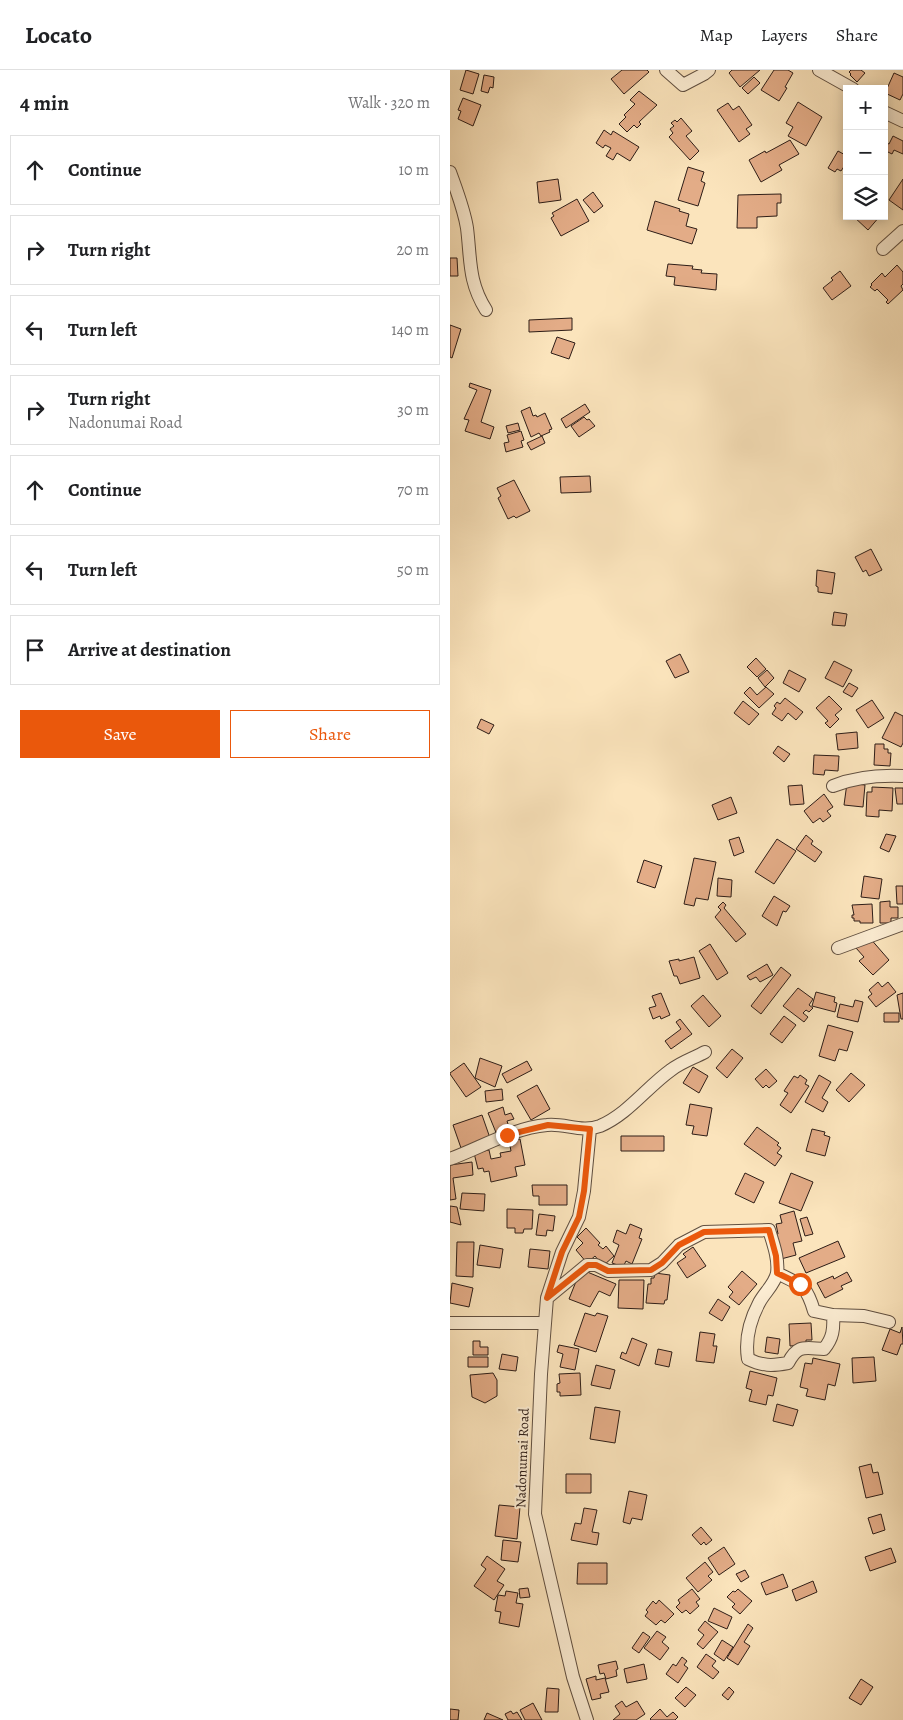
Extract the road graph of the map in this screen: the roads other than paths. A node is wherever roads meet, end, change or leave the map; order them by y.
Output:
1 (666, 70) edge
2 (709, 70) edge
3 (818, 70) edge
4 (846, 85) edge
5 (888, 114) edge
6 (903, 122) edge
7 (450, 172) edge
8 (903, 231) edge
9 (883, 249) dead end
10 (486, 310) dead end
11 (903, 776) edge
12 (833, 786) dead end
13 (903, 924) edge
14 (838, 948) dead end
15 (705, 1052) dead end
16 (590, 1129) junction
17 (450, 1158) edge
18 (777, 1273) junction
19 (547, 1298) junction
20 (833, 1315) junction
21 (889, 1322) dead end
22 (450, 1323) edge
23 (544, 1323) junction
24 (588, 1720) edge

1 - 2 street
3 - 4 street
5 - 6 street
7 - 10 street
8 - 9 street
11 - 12 street
13 - 14 street
15 - 16 street
16 - 17 street
16 - 19 street, Nadonumai Road
18 - 19 street
18 - 20 street
18 - 20 street
19 - 23 street, Nadonumai Road
20 - 21 street
22 - 23 street
23 - 24 street, Nadonumai Road

